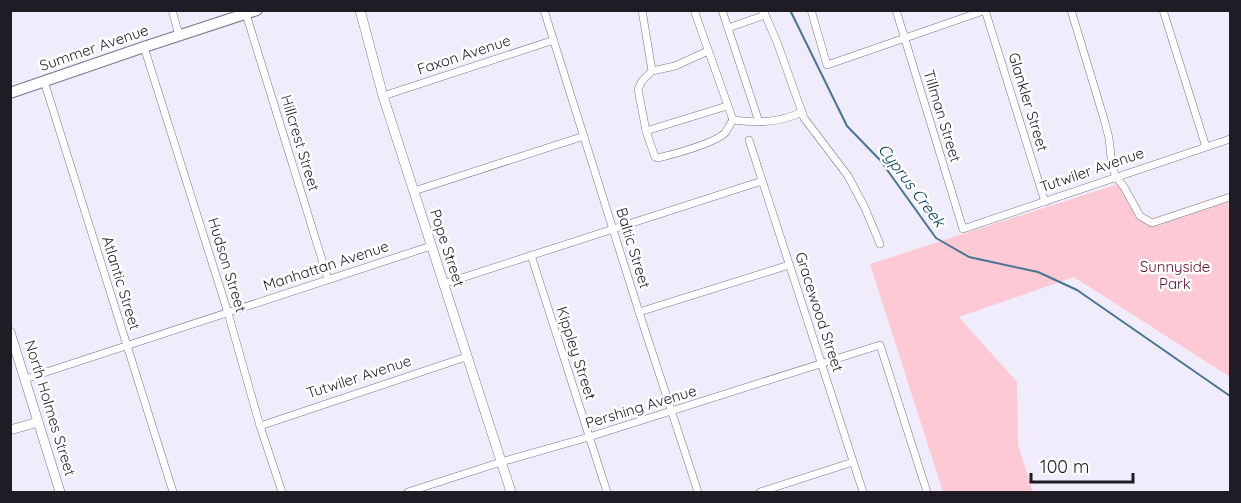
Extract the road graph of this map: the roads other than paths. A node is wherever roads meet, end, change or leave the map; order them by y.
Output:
1 (172, 10) edge
2 (360, 10) edge
3 (544, 10) edge
4 (642, 10) edge
5 (694, 10) edge
6 (722, 10) edge
7 (811, 10) edge
8 (896, 10) edge
9 (1071, 10) edge
10 (1163, 10) edge
11 (985, 11) edge
12 (252, 12) edge
13 (764, 13) edge
14 (728, 28) junction
15 (179, 35) junction
16 (904, 38) junction
17 (554, 40) junction
18 (144, 46) junction
19 (708, 51) junction
20 (652, 71) junction
21 (44, 81) junction
22 (10, 93) edge
23 (383, 96) junction
24 (727, 106) junction
25 (802, 112) junction
26 (733, 120) junction
27 (759, 122) junction
28 (646, 132) junction
29 (584, 136) junction
30 (1230, 139) edge
31 (749, 141) dead end
32 (1206, 147) junction
33 (1116, 177) junction
34 (762, 181) junction
35 (414, 192) junction
36 (1230, 197) edge
37 (1045, 202) junction
38 (613, 229) junction
39 (963, 229) joint
40 (880, 244) dead end
41 (431, 246) junction
42 (531, 255) junction
43 (789, 265) junction
44 (328, 279) junction
45 (443, 284) junction
46 (639, 312) junction
47 (228, 313) junction
48 (10, 332) edge
49 (126, 346) junction
50 (466, 357) junction
51 (821, 363) junction
52 (25, 379) junction
53 (672, 411) junction
54 (38, 422) junction
55 (260, 426) junction
56 (10, 430) edge
57 (589, 437) junction
58 (501, 462) junction
59 (853, 462) junction
60 (60, 492) edge
61 (173, 492) edge
62 (282, 492) edge
63 (408, 492) edge
64 (511, 492) edge
65 (607, 492) edge
66 (698, 492) edge
67 (760, 492) edge
68 (863, 492) edge
69 (927, 492) edge

1 - 15 street
2 - 23 street, Pope Street
3 - 17 street, Baltic Street
4 - 20 street
5 - 19 street
6 - 14 street
7 - 16 street
8 - 16 street, Tillman Street
9 - 33 street
10 - 32 street
11 - 16 street
11 - 37 street, Glankler Street
12 - 15 main road, Summer Avenue
12 - 44 street, Hillcrest Street
13 - 14 street
13 - 25 street
14 - 27 street
15 - 18 main road, Summer Avenue
16 - 39 street, Tillman Street
17 - 23 street, Faxon Avenue
17 - 29 street, Baltic Street
18 - 21 main road, Summer Avenue
18 - 47 street, Hudson Street
19 - 20 street
19 - 24 street
20 - 28 street
21 - 22 main road, Summer Avenue
21 - 49 street, Atlantic Street
23 - 35 street, Pope Street
24 - 26 street
24 - 28 street
25 - 27 street
25 - 40 street
26 - 27 street
26 - 28 street
29 - 35 street
29 - 38 street, Baltic Street
30 - 32 street, Tutwiler Avenue
31 - 34 street, Gracewood Street
32 - 33 street, Tutwiler Avenue
33 - 36 street
33 - 37 street, Tutwiler Avenue
34 - 38 street
34 - 43 street, Gracewood Street
35 - 41 street, Pope Street
37 - 39 street, Tutwiler Avenue
38 - 42 street
38 - 46 street, Baltic Street
41 - 44 street, Manhattan Avenue
41 - 45 street, Pope Street
42 - 45 street
42 - 57 street, Kippley Street
43 - 46 street
43 - 51 street, Gracewood Street
44 - 47 street, Manhattan Avenue
45 - 50 street, Pope Street
46 - 53 street, Baltic Street
47 - 49 street, Manhattan Avenue
47 - 55 street, Hudson Street
48 - 52 street, North Holmes Street
49 - 52 street, Manhattan Avenue
49 - 61 street, Atlantic Street
50 - 55 street, Tutwiler Avenue
50 - 58 street, Pope Street
51 - 53 street, Pershing Avenue
51 - 59 street, Gracewood Street
51 - 69 street, Pershing Avenue
52 - 54 street, North Holmes Street
53 - 57 street, Pershing Avenue
53 - 66 street, Baltic Street
54 - 56 street
54 - 60 street, North Holmes Street
55 - 62 street, Hudson Street
57 - 58 street, Pershing Avenue
57 - 65 street, Kippley Street
58 - 63 street, Pershing Avenue
58 - 64 street, Pope Street
59 - 67 street
59 - 68 street, Gracewood Street

